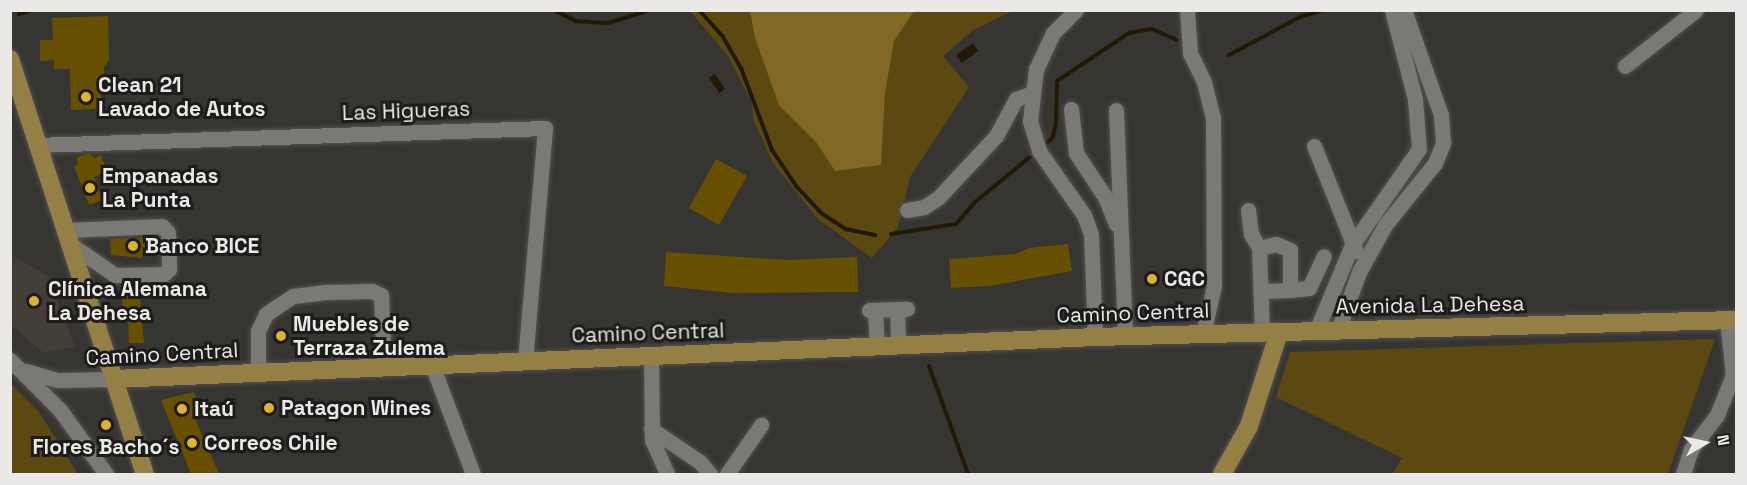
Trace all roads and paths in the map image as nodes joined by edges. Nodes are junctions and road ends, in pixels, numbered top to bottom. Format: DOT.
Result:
graph roads {
  1 [pos="1076,10"];
  2 [pos="1187,10"];
  3 [pos="1392,10"];
  4 [pos="1404,10"];
  5 [pos="1696,10"];
  6 [pos="1625,66"];
  7 [pos="12,69"];
  8 [pos="1030,94"];
  9 [pos="1071,109"];
  10 [pos="1116,110"];
  11 [pos="36,145"];
  12 [pos="1314,146"];
  13 [pos="907,210"];
  14 [pos="1248,210"];
  15 [pos="1120,235"];
  16 [pos="67,237"];
  17 [pos="1352,245"];
  18 [pos="1259,248"];
  19 [pos="1324,256"];
  20 [pos="1364,263"];
  21 [pos="1290,290"];
  22 [pos="1263,291"];
  23 [pos="1732,320"];
  24 [pos="1338,330"];
  25 [pos="1316,331"];
  26 [pos="1270,332"];
  27 [pos="1203,334"];
  28 [pos="1125,336"];
  29 [pos="1095,337"];
  30 [pos="877,345"];
  31 [pos="898,345"];
  32 [pos="651,356"];
  33 [pos="525,360"];
  34 [pos="16,364"];
  35 [pos="432,365"];
  36 [pos="384,367"];
  37 [pos="258,372"];
  38 [pos="114,379"];
  39 [pos="69,380"];
  40 [pos="60,410"];
  41 [pos="761,425"];
  42 [pos="651,429"];
  43 [pos="106,474"];
  44 [pos="145,474"];
  45 [pos="473,474"];
  46 [pos="667,474"];
  47 [pos="710,474"];
  48 [pos="727,474"];
  49 [pos="1222,474"];
  50 [pos="1683,474"];
  1 -- 8 [label="street"];
  2 -- 27 [label="street"];
  3 -- 17 [label="street"];
  4 -- 20 [label="street"];
  5 -- 6 [label="street"];
  7 -- 11 [label="main road"];
  8 -- 13 [label="street"];
  8 -- 29 [label="street"];
  9 -- 15 [label="street"];
  10 -- 15 [label="street"];
  11 -- 16 [label="main road"];
  11 -- 33 [label="street, Las Higueras"];
  12 -- 17 [label="street"];
  14 -- 18 [label="street"];
  15 -- 28 [label="street"];
  16 -- 16 [label="street"];
  16 -- 38 [label="main road"];
  17 -- 20 [label="street"];
  17 -- 25 [label="street"];
  18 -- 21 [label="street"];
  18 -- 22 [label="street"];
  19 -- 21 [label="street"];
  20 -- 24 [label="street"];
  21 -- 22 [label="street"];
  22 -- 26 [label="street"];
  23 -- 24 [label="main road, Avenida La Dehesa"];
  23 -- 50 [label="street"];
  24 -- 25 [label="main road, Avenida La Dehesa"];
  25 -- 26 [label="main road, Avenida La Dehesa"];
  26 -- 27 [label="main road, Camino Central"];
  26 -- 49 [label="main road"];
  27 -- 28 [label="main road, Camino Central"];
  28 -- 29 [label="main road, Camino Central"];
  29 -- 31 [label="main road, Camino Central"];
  30 -- 31 [label="main road, Camino Central"];
  30 -- 31 [label="street"];
  30 -- 32 [label="main road, Camino Central"];
  32 -- 33 [label="main road, Camino Central"];
  32 -- 42 [label="street"];
  33 -- 35 [label="main road, Camino Central"];
  34 -- 39 [label="street, Camino Central"];
  34 -- 40 [label="street"];
  35 -- 36 [label="main road, Camino Central"];
  35 -- 45 [label="street"];
  36 -- 37 [label="main road, Camino Central"];
  36 -- 37 [label="street"];
  37 -- 38 [label="main road, Camino Central"];
  38 -- 39 [label="street, Camino Central"];
  38 -- 44 [label="main road"];
  39 -- 40 [label="street"];
  40 -- 43 [label="street"];
  41 -- 48 [label="street"];
  42 -- 46 [label="street"];
  42 -- 47 [label="street"];
}
